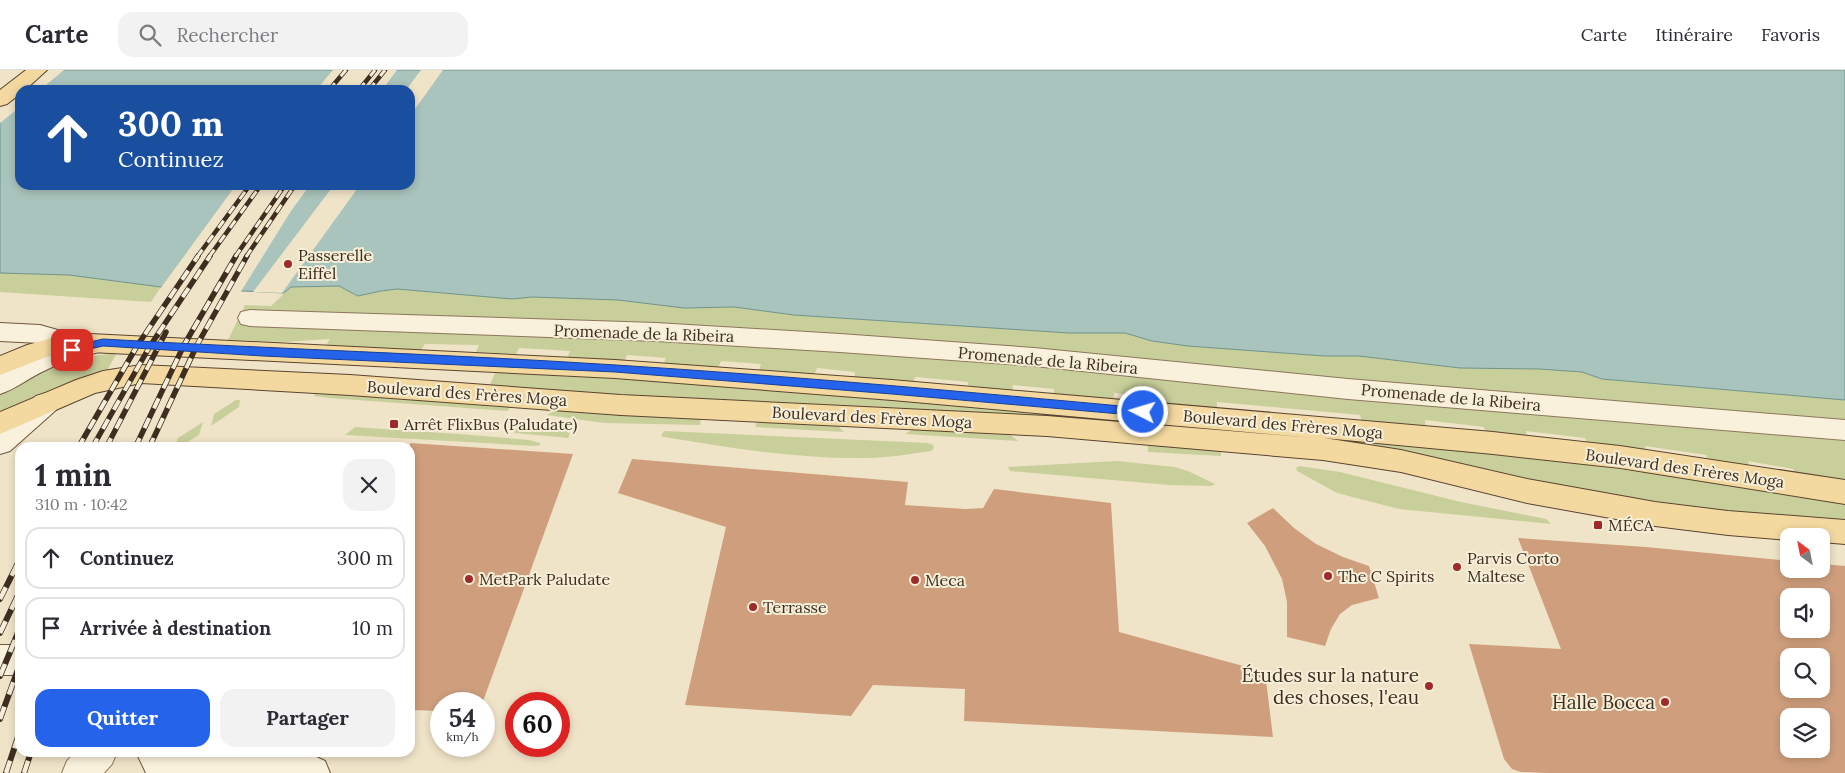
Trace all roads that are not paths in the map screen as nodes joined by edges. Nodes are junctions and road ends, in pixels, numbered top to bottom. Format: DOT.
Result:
graph roads {
  1 [pos="38,70"];
  2 [pos="54,70"];
  3 [pos="19,85"];
  4 [pos="35,85"];
  5 [pos="15,88"];
  6 [pos="0,100"];
  7 [pos="15,102"];
  8 [pos="0,114"];
  9 [pos="250,318"];
  10 [pos="0,332"];
  11 [pos="70,342"];
  12 [pos="103,342"];
  13 [pos="0,366"];
  14 [pos="0,384"];
  15 [pos="46,403"];
  16 [pos="0,424"];
  17 [pos="1845,430"];
  18 [pos="0,443"];
  19 [pos="1845,492"];
  20 [pos="1845,532"];
  21 [pos="0,660"];
  22 [pos="15,660"];
  23 [pos="94,757"];
  24 [pos="157,757"];
  25 [pos="232,759"];
  26 [pos="80,773"];
  27 [pos="193,773"];
  28 [pos="202,773"];
  29 [pos="312,773"];
  1 -- 3 [label="main road"];
  2 -- 4 [label="main road"];
  5 -- 6 [label="main road"];
  7 -- 8 [label="main road"];
  9 -- 17 [label="street, Promenade de la Ribeira"];
  10 -- 11 [label="street, Boulevard des Frères Moga"];
  11 -- 12 [label="main road, Boulevard des Frères Moga"];
  11 -- 13 [label="main road"];
  12 -- 14 [label="street"];
  12 -- 19 [label="main road, Boulevard des Frères Moga"];
  15 -- 16 [label="main road, Boulevard des Frères Moga"];
  15 -- 18 [label="street"];
  15 -- 20 [label="main road, Boulevard des Frères Moga"];
  21 -- 22 [label="street"];
  23 -- 26 [label="street"];
  24 -- 27 [label="street"];
  25 -- 28 [label="street"];
  25 -- 29 [label="street"];
}
